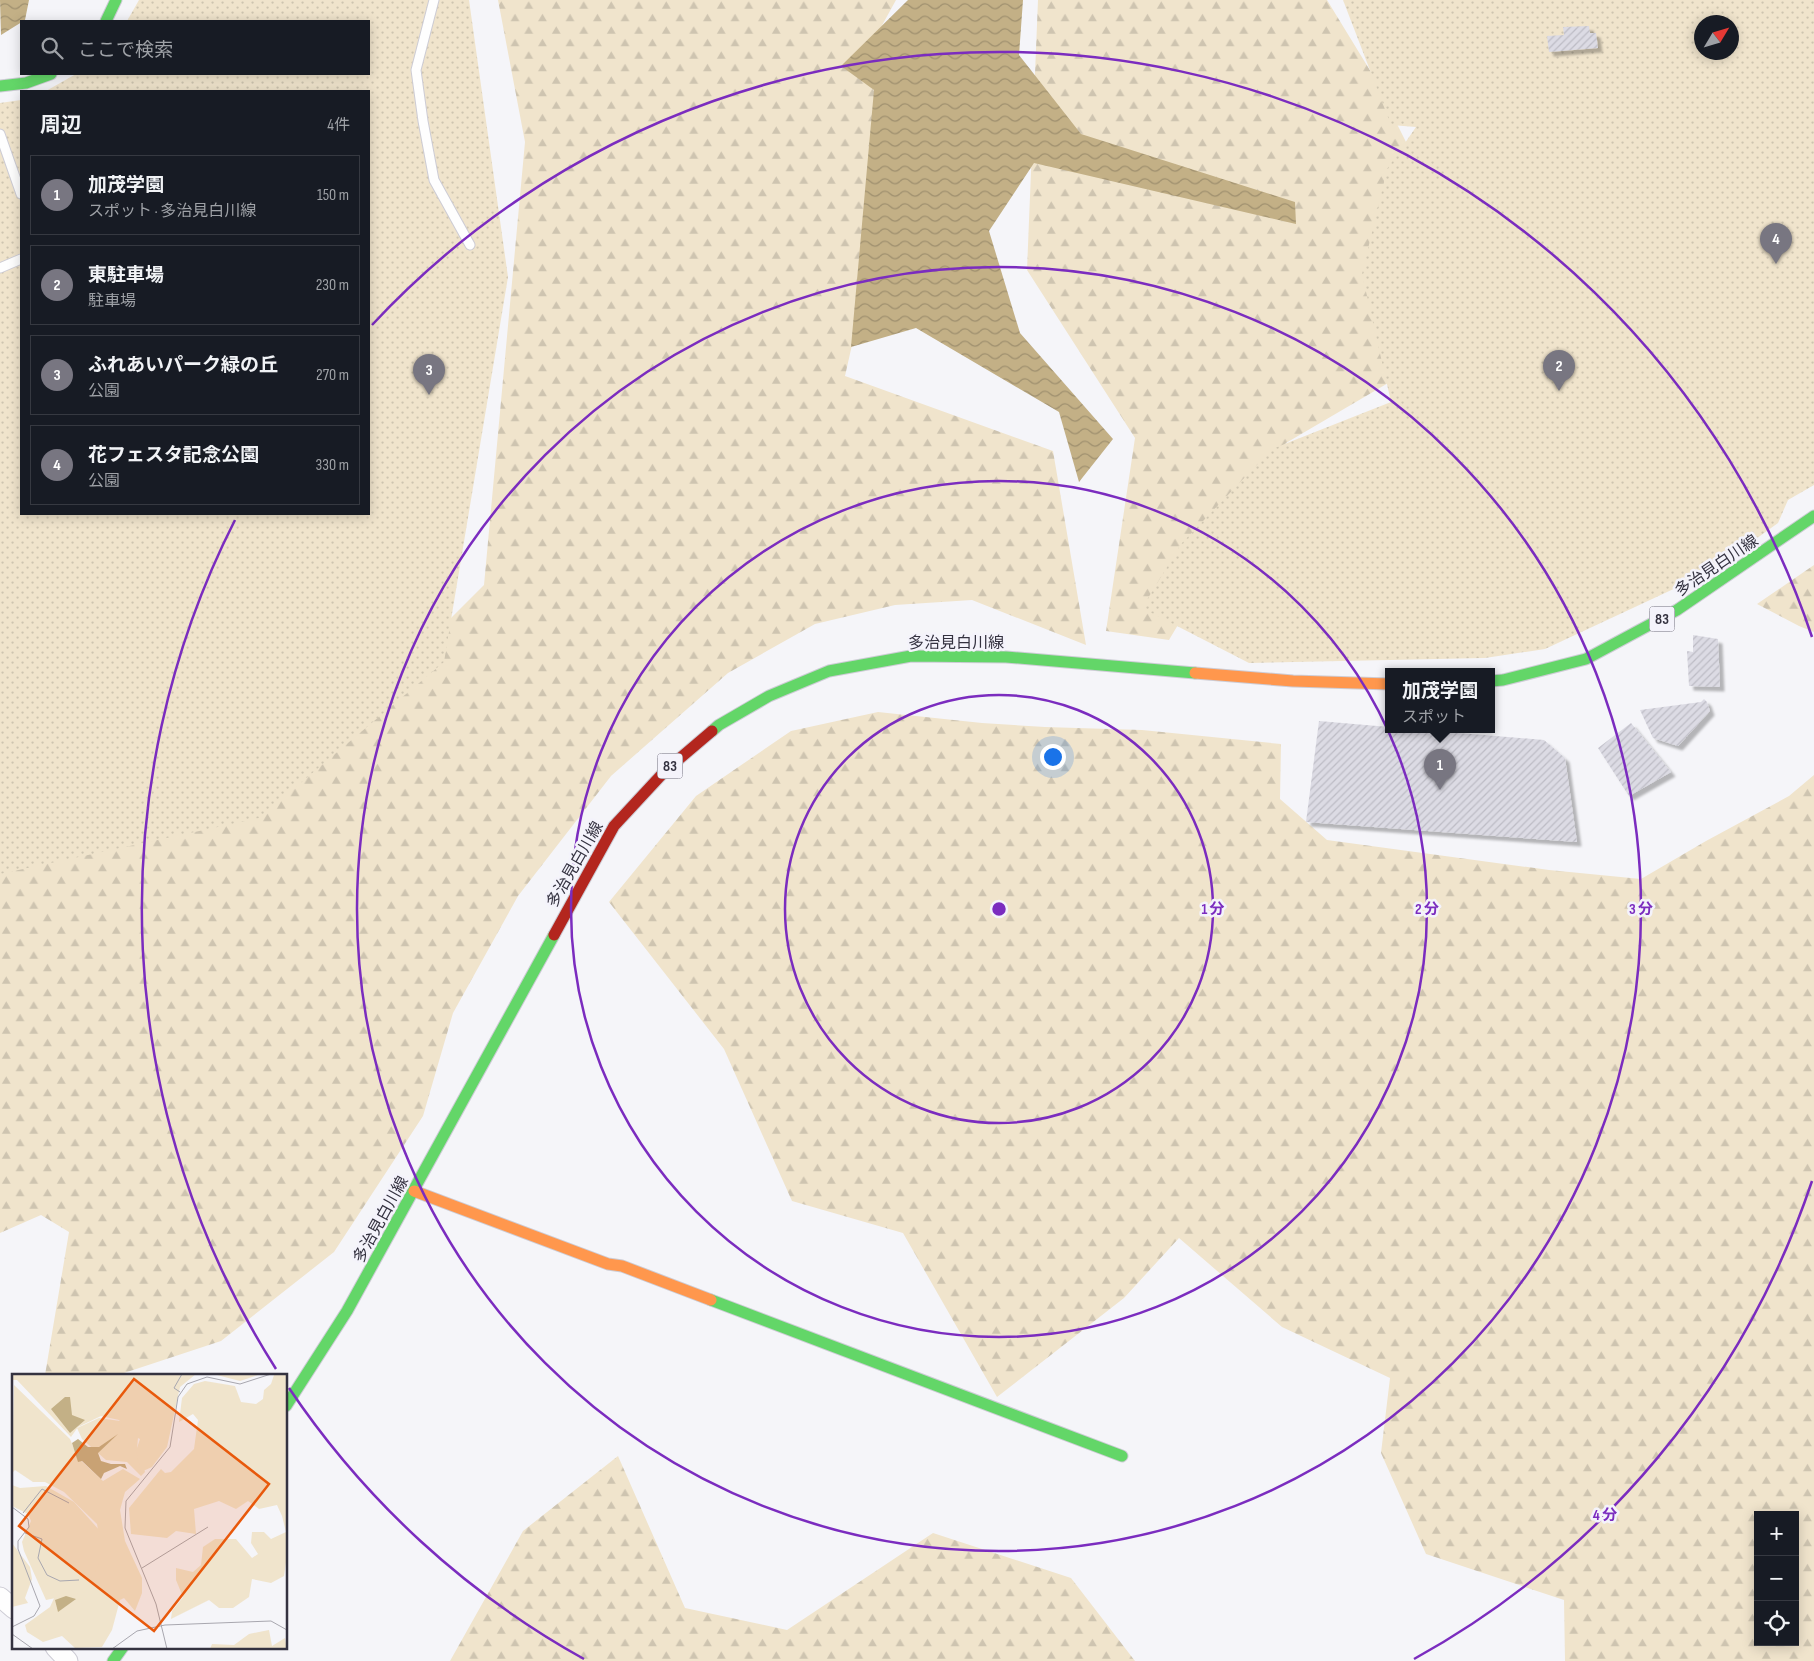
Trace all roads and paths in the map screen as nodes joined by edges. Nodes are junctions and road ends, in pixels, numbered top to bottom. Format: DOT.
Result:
graph roads {
  1 [pos="116,0"];
  2 [pos="434,0"];
  3 [pos="106,20"];
  4 [pos="49,75"];
  5 [pos="0,86"];
  6 [pos="0,134"];
  7 [pos="20,191"];
  8 [pos="470,245"];
  9 [pos="20,260"];
  10 [pos="0,268"];
  11 [pos="1814,516"];
  12 [pos="1495,681"];
  13 [pos="1385,684"];
  14 [pos="414,1191"];
  15 [pos="288,1403"];
  16 [pos="1122,1456"];
  17 [pos="0,1597"];
  18 [pos="12,1607"];
  19 [pos="56,1648"];
  20 [pos="122,1648"];
  21 [pos="68,1661"];
  22 [pos="113,1661"];
  1 -- 3 [label="main road"];
  2 -- 8 [label="lane"];
  4 -- 5 [label="main road"];
  6 -- 7 [label="lane"];
  9 -- 10 [label="lane"];
  11 -- 12 [label="main road, 多治見白川線 / 83"];
  13 -- 14 [label="main road, 多治見白川線 / 83"];
  14 -- 15 [label="main road, 多治見白川線 / 83"];
  14 -- 16 [label="main road"];
  17 -- 18 [label="street"];
  19 -- 21 [label="street"];
  20 -- 22 [label="main road"];
}
